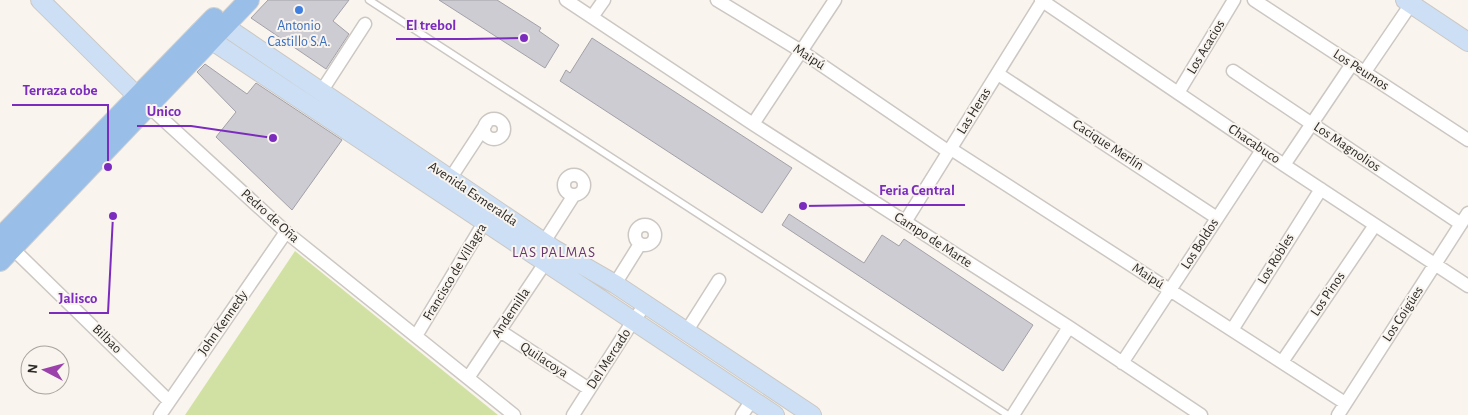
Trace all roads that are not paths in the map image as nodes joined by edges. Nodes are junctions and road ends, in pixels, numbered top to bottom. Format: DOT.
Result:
graph roads {
  1 [pos="40,0"];
  2 [pos="231,0"];
  3 [pos="250,0"];
  4 [pos="369,0"];
  5 [pos="566,0"];
  6 [pos="604,0"];
  7 [pos="717,0"];
  8 [pos="834,0"];
  9 [pos="1042,0"];
  10 [pos="1254,0"];
  11 [pos="1230,1"];
  12 [pos="1408,2"];
  13 [pos="592,17"];
  14 [pos="365,24"];
  15 [pos="212,30"];
  16 [pos="1468,42"];
  17 [pos="801,52"];
  18 [pos="1352,64"];
  19 [pos="1233,71"];
  20 [pos="1364,73"];
  21 [pos="998,74"];
  22 [pos="321,92"];
  23 [pos="1178,94"];
  24 [pos="143,101"];
  25 [pos="486,124"];
  26 [pos="753,124"];
  27 [pos="1312,124"];
  28 [pos="1468,140"];
  29 [pos="950,150"];
  30 [pos="1262,150"];
  31 [pos="1284,164"];
  32 [pos="450,178"];
  33 [pos="1321,189"];
  34 [pos="574,195"];
  35 [pos="489,215"];
  36 [pos="1217,218"];
  37 [pos="1464,218"];
  38 [pos="905,222"];
  39 [pos="1375,225"];
  40 [pos="286,232"];
  41 [pos="3,244"];
  42 [pos="640,244"];
  43 [pos="548,251"];
  44 [pos="1435,264"];
  45 [pos="719,280"];
  46 [pos="615,284"];
  47 [pos="1468,286"];
  48 [pos="1170,290"];
  49 [pos="646,304"];
  50 [pos="633,321"];
  51 [pos="1069,327"];
  52 [pos="1232,330"];
  53 [pos="500,331"];
  54 [pos="686,332"];
  55 [pos="416,336"];
  56 [pos="1282,362"];
  57 [pos="1122,363"];
  58 [pos="750,374"];
  59 [pos="468,378"];
  60 [pos="589,389"];
  61 [pos="774,390"];
  62 [pos="169,401"];
  63 [pos="757,403"];
  64 [pos="1345,403"];
  65 [pos="160,415"];
  66 [pos="514,415"];
  67 [pos="573,415"];
  68 [pos="742,415"];
  69 [pos="812,415"];
  70 [pos="1008,415"];
  71 [pos="1013,415"];
  72 [pos="1201,415"];
  73 [pos="1338,415"];
  1 -- 24 [label="street, Pedro de Oña"];
  2 -- 15 [label="main road"];
  3 -- 15 [label="main road"];
  4 -- 70 [label="lane"];
  5 -- 13 [label="street, Campo de Marte"];
  6 -- 13 [label="street"];
  7 -- 17 [label="street, Maipú"];
  8 -- 17 [label="street"];
  9 -- 21 [label="street, Las Heras"];
  9 -- 23 [label="street, Chacabuco"];
  10 -- 18 [label="street, Los Peumos"];
  11 -- 23 [label="street, Los Acacios"];
  12 -- 16 [label="street"];
  12 -- 20 [label="street"];
  13 -- 26 [label="street, Campo de Marte"];
  14 -- 22 [label="street"];
  15 -- 22 [label="street, Avenida Esmeralda"];
  15 -- 24 [label="main road"];
  15 -- 35 [label="street, Avenida Esmeralda"];
  17 -- 26 [label="street"];
  17 -- 29 [label="street, Maipú"];
  18 -- 20 [label="street, Los Peumos"];
  18 -- 27 [label="street"];
  19 -- 27 [label="street, Los Magnolios"];
  20 -- 28 [label="street, Los Peumos"];
  21 -- 29 [label="street, Las Heras"];
  21 -- 36 [label="street, Cacique Merlín"];
  22 -- 32 [label="street, Avenida Esmeralda"];
  23 -- 30 [label="street, Chacabuco"];
  24 -- 40 [label="street, Pedro de Oña"];
  24 -- 41 [label="main road"];
  25 -- 32 [label="street"];
  26 -- 38 [label="street, Campo de Marte"];
  27 -- 31 [label="street"];
  27 -- 37 [label="street, Los Magnolios"];
  29 -- 38 [label="street, Las Heras"];
  29 -- 48 [label="street, Maipú"];
  30 -- 31 [label="street, Chacabuco"];
  30 -- 36 [label="street, Los Boldos"];
  31 -- 33 [label="street, Chacabuco"];
  32 -- 35 [label="street, Avenida Esmeralda"];
  33 -- 39 [label="street, Chacabuco"];
  33 -- 52 [label="street, Los Robles"];
  34 -- 43 [label="street, Andemilla"];
  35 -- 43 [label="street, Avenida Esmeralda"];
  35 -- 55 [label="street, Francisco de Villagra"];
  36 -- 48 [label="street, Los Boldos"];
  37 -- 44 [label="street, Los Coigües"];
  38 -- 51 [label="street, Campo de Marte"];
  39 -- 44 [label="street, Chacabuco"];
  39 -- 56 [label="street, Los Pinos"];
  40 -- 55 [label="street, Pedro de Oña"];
  40 -- 62 [label="street, John Kennedy"];
  41 -- 62 [label="street, Bilbao"];
  42 -- 46 [label="street"];
  43 -- 46 [label="street, Avenida Esmeralda"];
  43 -- 50 [label="street, Avenida Esmeralda"];
  43 -- 53 [label="street, Andemilla"];
  44 -- 47 [label="street, Chacabuco"];
  44 -- 64 [label="street, Los Coigües"];
  45 -- 54 [label="street"];
  46 -- 49 [label="street, Avenida Esmeralda"];
  48 -- 52 [label="street, Maipú"];
  48 -- 57 [label="street, Los Boldos"];
  49 -- 50 [label="street, Del Mercado"];
  49 -- 54 [label="street, Avenida Esmeralda"];
  50 -- 60 [label="street, Del Mercado"];
  50 -- 63 [label="street, Avenida Esmeralda"];
  51 -- 57 [label="street, Campo de Marte"];
  51 -- 71 [label="street"];
  52 -- 56 [label="street, Maipú"];
  53 -- 59 [label="street, Andemilla"];
  53 -- 60 [label="street, Quilacoya"];
  54 -- 58 [label="street, Avenida Esmeralda"];
  55 -- 59 [label="street, Pedro de Oña"];
  56 -- 64 [label="street, Maipú"];
  57 -- 72 [label="street, Campo de Marte"];
  58 -- 61 [label="street, Avenida Esmeralda"];
  58 -- 63 [label="street"];
  59 -- 66 [label="street, Pedro de Oña"];
  60 -- 67 [label="street, Del Mercado"];
  61 -- 63 [label="street"];
  61 -- 69 [label="street, Avenida Esmeralda"];
  62 -- 65 [label="street, John Kennedy"];
  63 -- 68 [label="street"];
  64 -- 73 [label="street, Los Coigües"];
}
